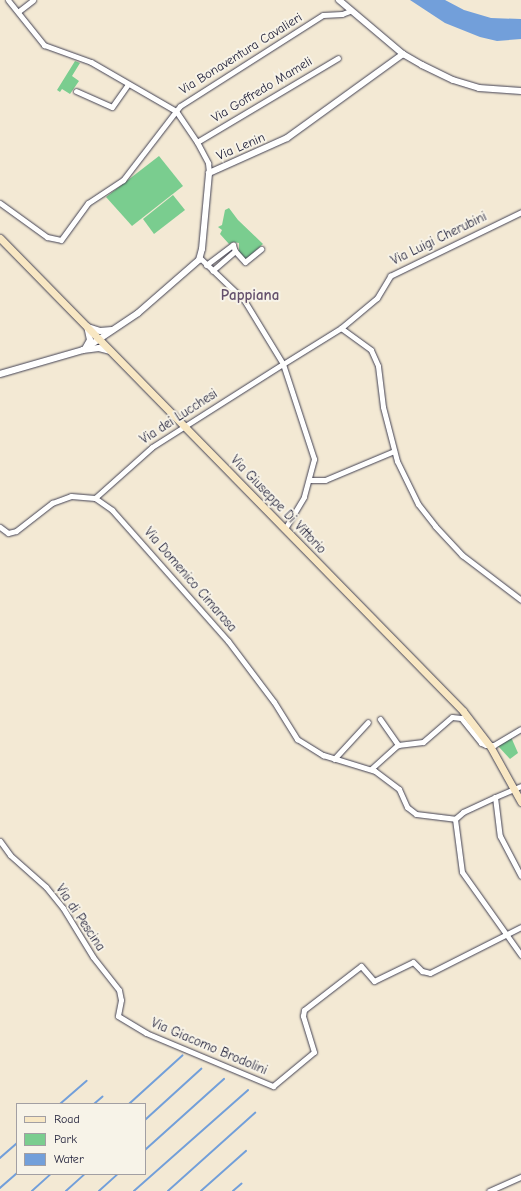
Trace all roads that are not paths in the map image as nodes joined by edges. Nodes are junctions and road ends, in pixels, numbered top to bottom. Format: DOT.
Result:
graph roads {
  1 [pos="8,0"];
  2 [pos="33,0"];
  3 [pos="339,0"];
  4 [pos="19,11"];
  5 [pos="350,11"];
  6 [pos="403,54"];
  7 [pos="338,58"];
  8 [pos="128,84"];
  9 [pos="76,91"];
  10 [pos="521,91"];
  11 [pos="176,111"];
  12 [pos="197,142"];
  13 [pos="209,173"];
  14 [pos="0,203"];
  15 [pos="521,212"];
  16 [pos="0,238"];
  17 [pos="261,249"];
  18 [pos="236,251"];
  19 [pos="200,258"];
  20 [pos="206,265"];
  21 [pos="212,271"];
  22 [pos="87,326"];
  23 [pos="341,328"];
  24 [pos="114,330"];
  25 [pos="100,340"];
  26 [pos="83,350"];
  27 [pos="110,351"];
  28 [pos="283,364"];
  29 [pos="0,374"];
  30 [pos="184,426"];
  31 [pos="394,451"];
  32 [pos="310,480"];
  33 [pos="95,498"];
  34 [pos="0,527"];
  35 [pos="285,529"];
  36 [pos="521,600"];
  37 [pos="380,719"];
  38 [pos="368,722"];
  39 [pos="521,729"];
  40 [pos="398,745"];
  41 [pos="490,746"];
  42 [pos="334,759"];
  43 [pos="372,769"];
  44 [pos="518,787"];
  45 [pos="495,797"];
  46 [pos="521,802"];
  47 [pos="455,819"];
  48 [pos="0,842"];
  49 [pos="521,876"];
  50 [pos="521,927"];
  51 [pos="509,935"];
  52 [pos="521,955"];
  53 [pos="118,1016"];
  54 [pos="521,1177"];
  55 [pos="489,1191"];
  1 -- 4 [label="street"];
  2 -- 4 [label="street"];
  3 -- 5 [label="street"];
  4 -- 8 [label="street"];
  5 -- 6 [label="street"];
  5 -- 11 [label="street, Via Bonaventura Cavalieri"];
  6 -- 10 [label="street"];
  6 -- 13 [label="street, Via Lenin"];
  7 -- 12 [label="street, Via Goffredo Mameli"];
  8 -- 9 [label="street"];
  8 -- 11 [label="street"];
  11 -- 12 [label="street"];
  11 -- 14 [label="street, Via Bonaventura Cavalieri"];
  12 -- 13 [label="street"];
  13 -- 19 [label="street, Via Lenin"];
  15 -- 23 [label="street, Via Luigi Cherubini"];
  16 -- 22 [label="main road, Via Giuseppe Di Vittorio"];
  17 -- 18 [label="street"];
  18 -- 20 [label="street"];
  18 -- 21 [label="street"];
  19 -- 20 [label="street"];
  19 -- 24 [label="street"];
  20 -- 21 [label="street"];
  21 -- 28 [label="street"];
  22 -- 24 [label="street"];
  22 -- 25 [label="main road, Via Giuseppe Di Vittorio"];
  22 -- 26 [label="street"];
  23 -- 28 [label="street"];
  23 -- 31 [label="street"];
  24 -- 25 [label="street"];
  24 -- 27 [label="street"];
  25 -- 26 [label="street"];
  25 -- 27 [label="main road, Via Giuseppe Di Vittorio"];
  26 -- 27 [label="street"];
  26 -- 29 [label="street"];
  27 -- 30 [label="main road, Via Giuseppe Di Vittorio"];
  28 -- 30 [label="street, Via dei Lucchesi"];
  28 -- 32 [label="street"];
  30 -- 33 [label="street, Via dei Lucchesi"];
  30 -- 35 [label="main road, Via Giuseppe Di Vittorio"];
  31 -- 32 [label="street"];
  31 -- 36 [label="street"];
  32 -- 35 [label="street"];
  33 -- 34 [label="street"];
  33 -- 42 [label="street, Via Domenico Cimarosa"];
  35 -- 41 [label="main road, Via Giuseppe Di Vittorio"];
  37 -- 40 [label="street"];
  38 -- 42 [label="street"];
  39 -- 41 [label="street"];
  40 -- 41 [label="street"];
  40 -- 43 [label="street"];
  41 -- 44 [label="main road, Via Giuseppe Di Vittorio"];
  42 -- 43 [label="street, Via Domenico Cimarosa"];
  43 -- 47 [label="street, Via Domenico Cimarosa"];
  44 -- 45 [label="street"];
  44 -- 46 [label="main road, Via Giuseppe Di Vittorio"];
  45 -- 47 [label="street"];
  45 -- 49 [label="street"];
  47 -- 51 [label="street"];
  48 -- 53 [label="street, Via di Pescina"];
  50 -- 51 [label="street, Via Giacomo Brodolini"];
  51 -- 52 [label="street"];
  51 -- 53 [label="street, Via Giacomo Brodolini"];
  54 -- 55 [label="street"];
}
